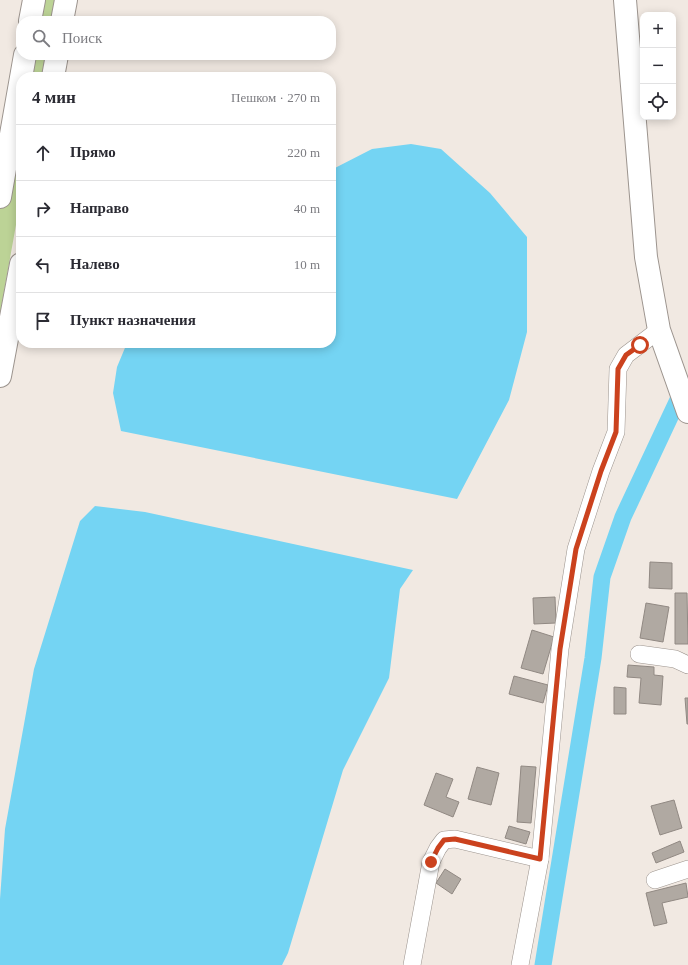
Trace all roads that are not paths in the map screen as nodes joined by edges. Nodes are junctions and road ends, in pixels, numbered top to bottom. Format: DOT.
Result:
graph roads {
  1 [pos="34,0"];
  2 [pos="66,0"];
  3 [pos="625,0"];
  4 [pos="31,16"];
  5 [pos="63,16"];
  6 [pos="24,60"];
  7 [pos="56,60"];
  8 [pos="22,72"];
  9 [pos="54,72"];
  10 [pos="16,106"];
  11 [pos="0,197"];
  12 [pos="16,291"];
  13 [pos="659,330"];
  14 [pos="0,376"];
  15 [pos="688,412"];
  16 [pos="640,654"];
  17 [pos="688,665"];
  18 [pos="540,859"];
  19 [pos="688,869"];
  20 [pos="655,880"];
  21 [pos="412,965"];
  22 [pos="520,965"];
  1 -- 4 [label="main road"];
  2 -- 5 [label="main road"];
  3 -- 13 [label="main road"];
  6 -- 8 [label="main road"];
  7 -- 9 [label="main road"];
  10 -- 11 [label="main road"];
  12 -- 14 [label="main road"];
  13 -- 15 [label="main road"];
  13 -- 18 [label="street"];
  16 -- 17 [label="street"];
  18 -- 21 [label="street"];
  18 -- 22 [label="street"];
  19 -- 20 [label="street"];
}
